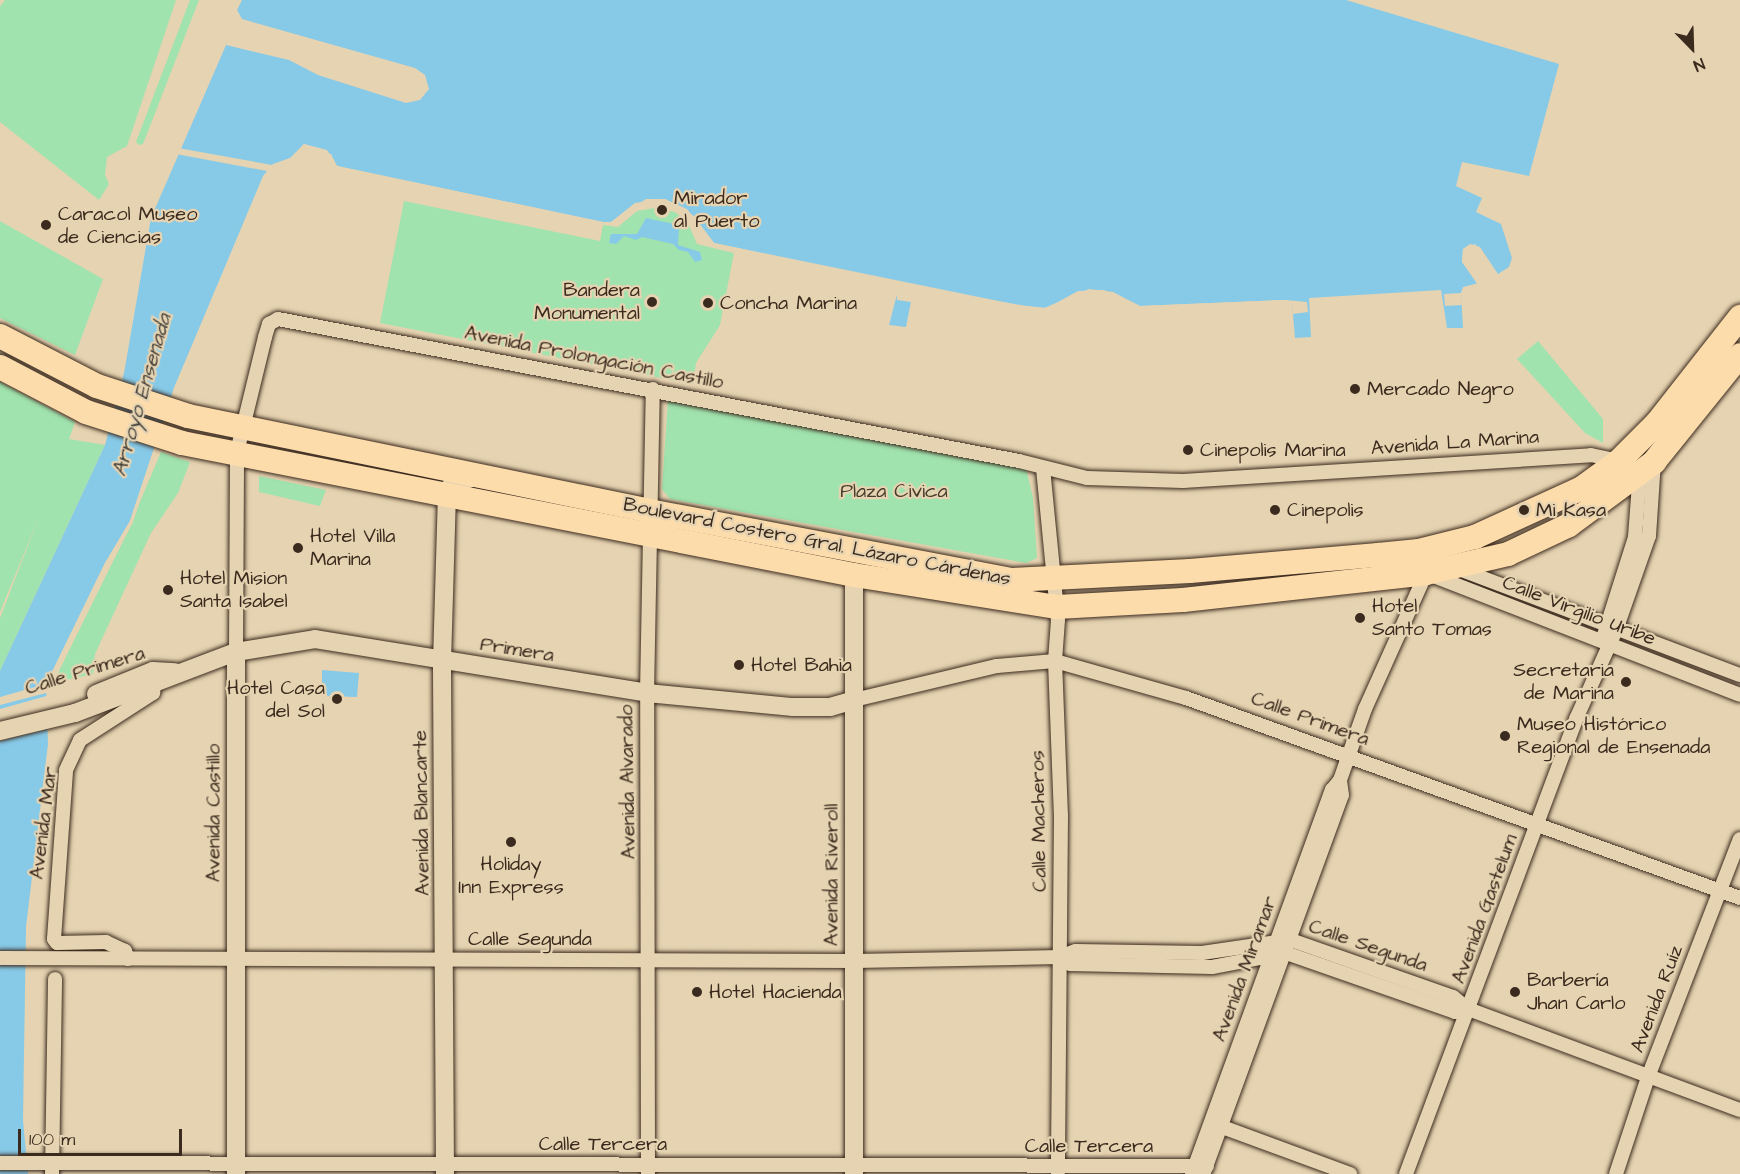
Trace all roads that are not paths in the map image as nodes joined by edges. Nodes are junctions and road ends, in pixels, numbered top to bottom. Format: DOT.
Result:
graph roads {
  1 [pos="1740,317"];
  2 [pos="0,336"];
  3 [pos="1740,355"];
  4 [pos="0,367"];
  5 [pos="653,389"];
  6 [pos="241,427"];
  7 [pos="1649,431"];
  8 [pos="237,452"];
  9 [pos="1619,461"];
  10 [pos="1042,468"];
  11 [pos="1647,468"];
  12 [pos="481,476"];
  13 [pos="447,496"];
  14 [pos="649,523"];
  15 [pos="1445,544"];
  16 [pos="1422,562"];
  17 [pos="1458,568"];
  18 [pos="854,575"];
  19 [pos="1055,579"];
  20 [pos="1057,607"];
  21 [pos="1611,628"];
  22 [pos="1606,643"];
  23 [pos="236,652"];
  24 [pos="1054,661"];
  25 [pos="442,662"];
  26 [pos="177,672"];
  27 [pos="1740,675"];
  28 [pos="154,677"];
  29 [pos="647,693"];
  30 [pos="1740,695"];
  31 [pos="854,700"];
  32 [pos="73,707"];
  33 [pos="0,720"];
  34 [pos="0,731"];
  35 [pos="1348,756"];
  36 [pos="1340,780"];
  37 [pos="1537,824"];
  38 [pos="1740,839"];
  39 [pos="1719,891"];
  40 [pos="1740,898"];
  41 [pos="1276,940"];
  42 [pos="1288,947"];
  43 [pos="1269,955"];
  44 [pos="0,958"];
  45 [pos="446,958"];
  46 [pos="648,958"];
  47 [pos="1067,958"];
  48 [pos="122,959"];
  49 [pos="236,959"];
  50 [pos="855,961"];
  51 [pos="55,979"];
  52 [pos="1468,1010"];
  53 [pos="1648,1077"];
  54 [pos="1740,1110"];
  55 [pos="1217,1125"];
  56 [pos="0,1163"];
  57 [pos="48,1167"];
  58 [pos="236,1169"];
  59 [pos="445,1169"];
  60 [pos="648,1169"];
  61 [pos="854,1169"];
  62 [pos="1058,1169"];
  63 [pos="1199,1170"];
  64 [pos="1350,1174"];
  65 [pos="1406,1174"];
  66 [pos="1616,1174"];
  1 -- 7 [label="highway, Boulevard Costero Gral. Lázaro Cárdenas"];
  2 -- 6 [label="highway, Boulevard Costero Gral. Lázaro Cárdenas"];
  3 -- 11 [label="highway, Boulevard Costero Gral. Lázaro Cárdenas"];
  4 -- 8 [label="highway, Boulevard Costero Gral. Lázaro Cárdenas"];
  5 -- 6 [label="street, Avenida Prolongación Castillo"];
  5 -- 10 [label="street, Avenida Prolongación Castillo"];
  5 -- 14 [label="street, Avenida Alvarado"];
  6 -- 8 [label="street, Avenida Prolongación Castillo"];
  6 -- 12 [label="highway, Boulevard Costero Gral. Lázaro Cárdenas"];
  7 -- 9 [label="highway, Boulevard Costero Gral. Lázaro Cárdenas"];
  7 -- 11 [label="street"];
  7 -- 11 [label="street"];
  8 -- 13 [label="highway, Boulevard Costero Gral. Lázaro Cárdenas"];
  8 -- 23 [label="street, Avenida Castillo"];
  9 -- 10 [label="street, Avenida La Marina"];
  9 -- 15 [label="highway, Boulevard Costero Gral. Lázaro Cárdenas"];
  10 -- 19 [label="street, Calle Macheros"];
  11 -- 17 [label="highway, Boulevard Costero Gral. Lázaro Cárdenas"];
  11 -- 21 [label="street, Avenida Gastelum"];
  12 -- 13 [label="main road"];
  12 -- 14 [label="highway, Boulevard Costero Gral. Lázaro Cárdenas"];
  13 -- 14 [label="highway, Boulevard Costero Gral. Lázaro Cárdenas"];
  13 -- 25 [label="main road, Avenida Blancarte"];
  14 -- 18 [label="highway, Boulevard Costero Gral. Lázaro Cárdenas"];
  14 -- 19 [label="highway, Boulevard Costero Gral. Lázaro Cárdenas"];
  14 -- 29 [label="street, Avenida Alvarado"];
  15 -- 16 [label="highway, Boulevard Costero Gral. Lázaro Cárdenas"];
  15 -- 17 [label="street"];
  16 -- 17 [label="highway, Boulevard Costero Gral. Lázaro Cárdenas"];
  16 -- 19 [label="highway, Boulevard Costero Gral. Lázaro Cárdenas"];
  16 -- 20 [label="highway, Boulevard Costero Gral. Lázaro Cárdenas"];
  16 -- 22 [label="street, Calle Virgilio Uribe"];
  16 -- 35 [label="street, Avenida Miramar"];
  17 -- 21 [label="street, Calle Virgilio Uribe"];
  18 -- 20 [label="highway, Boulevard Costero Gral. Lázaro Cárdenas"];
  18 -- 31 [label="main road, Avenida Riveroll"];
  19 -- 20 [label="street, Calle Macheros"];
  20 -- 24 [label="street, Calle Macheros"];
  21 -- 22 [label="street, Avenida Gastelum"];
  21 -- 27 [label="street, Calle Virgilio Uribe"];
  22 -- 30 [label="street, Calle Virgilio Uribe"];
  22 -- 37 [label="street, Avenida Gastelum"];
  23 -- 25 [label="main road, Primera"];
  23 -- 26 [label="main road, Primera"];
  23 -- 49 [label="main road, Avenida Castillo"];
  24 -- 31 [label="street, Calle Primera"];
  24 -- 35 [label="street, Calle Primera"];
  24 -- 47 [label="street, Calle Macheros"];
  25 -- 29 [label="main road, Primera"];
  25 -- 45 [label="main road, Avenida Blancarte"];
  26 -- 28 [label="main road, Calle Primera"];
  28 -- 32 [label="main road, Calle Primera"];
  28 -- 48 [label="street, Avenida Mar"];
  29 -- 31 [label="main road, Primera"];
  29 -- 46 [label="street, Avenida Alvarado"];
  31 -- 50 [label="main road, Avenida Riveroll"];
  32 -- 33 [label="main road, Calle Primera"];
  32 -- 34 [label="main road, Calle Primera"];
  35 -- 36 [label="street, Avenida Miramar"];
  35 -- 37 [label="street, Calle Primera"];
  36 -- 41 [label="street, Avenida Miramar"];
  36 -- 42 [label="street, Avenida Miramar"];
  37 -- 39 [label="street, Calle Primera"];
  37 -- 52 [label="street, Avenida Gastelum"];
  38 -- 39 [label="street, Avenida Ruíz"];
  39 -- 40 [label="street, Calle Primera"];
  39 -- 53 [label="street, Avenida Ruíz"];
  41 -- 42 [label="street, Calle Segunda"];
  41 -- 43 [label="street, Avenida Miramar"];
  41 -- 47 [label="street, Calle Segunda"];
  42 -- 43 [label="street, Calle Segunda"];
  42 -- 52 [label="street, Calle Segunda"];
  42 -- 55 [label="street, Avenida Miramar"];
  43 -- 47 [label="street, Calle Segunda"];
  43 -- 55 [label="street, Avenida Miramar"];
  44 -- 48 [label="street, Calle Segunda"];
  45 -- 46 [label="street, Calle Segunda"];
  45 -- 49 [label="street, Calle Segunda"];
  45 -- 59 [label="main road, Avenida Blancarte"];
  46 -- 50 [label="street, Calle Segunda"];
  46 -- 60 [label="street, Avenida Alvarado"];
  47 -- 50 [label="street, Calle Segunda"];
  47 -- 62 [label="street, Calle Macheros"];
  48 -- 49 [label="street, Calle Segunda"];
  49 -- 58 [label="main road, Avenida Castillo"];
  50 -- 61 [label="main road, Avenida Riveroll"];
  51 -- 57 [label="street"];
  52 -- 53 [label="street, Calle Segunda"];
  52 -- 65 [label="street, Avenida Gastelum"];
  53 -- 54 [label="street, Calle Segunda"];
  53 -- 66 [label="street, Avenida Ruíz"];
  55 -- 63 [label="street, Avenida Miramar"];
  55 -- 64 [label="street"];
  56 -- 57 [label="street, Calle Tercera"];
  57 -- 58 [label="street, Calle Tercera"];
  58 -- 59 [label="street, Calle Tercera"];
  59 -- 60 [label="street, Calle Tercera"];
  60 -- 61 [label="street, Calle Tercera"];
  61 -- 62 [label="street, Calle Tercera"];
  62 -- 63 [label="street, Calle Tercera"];
}
